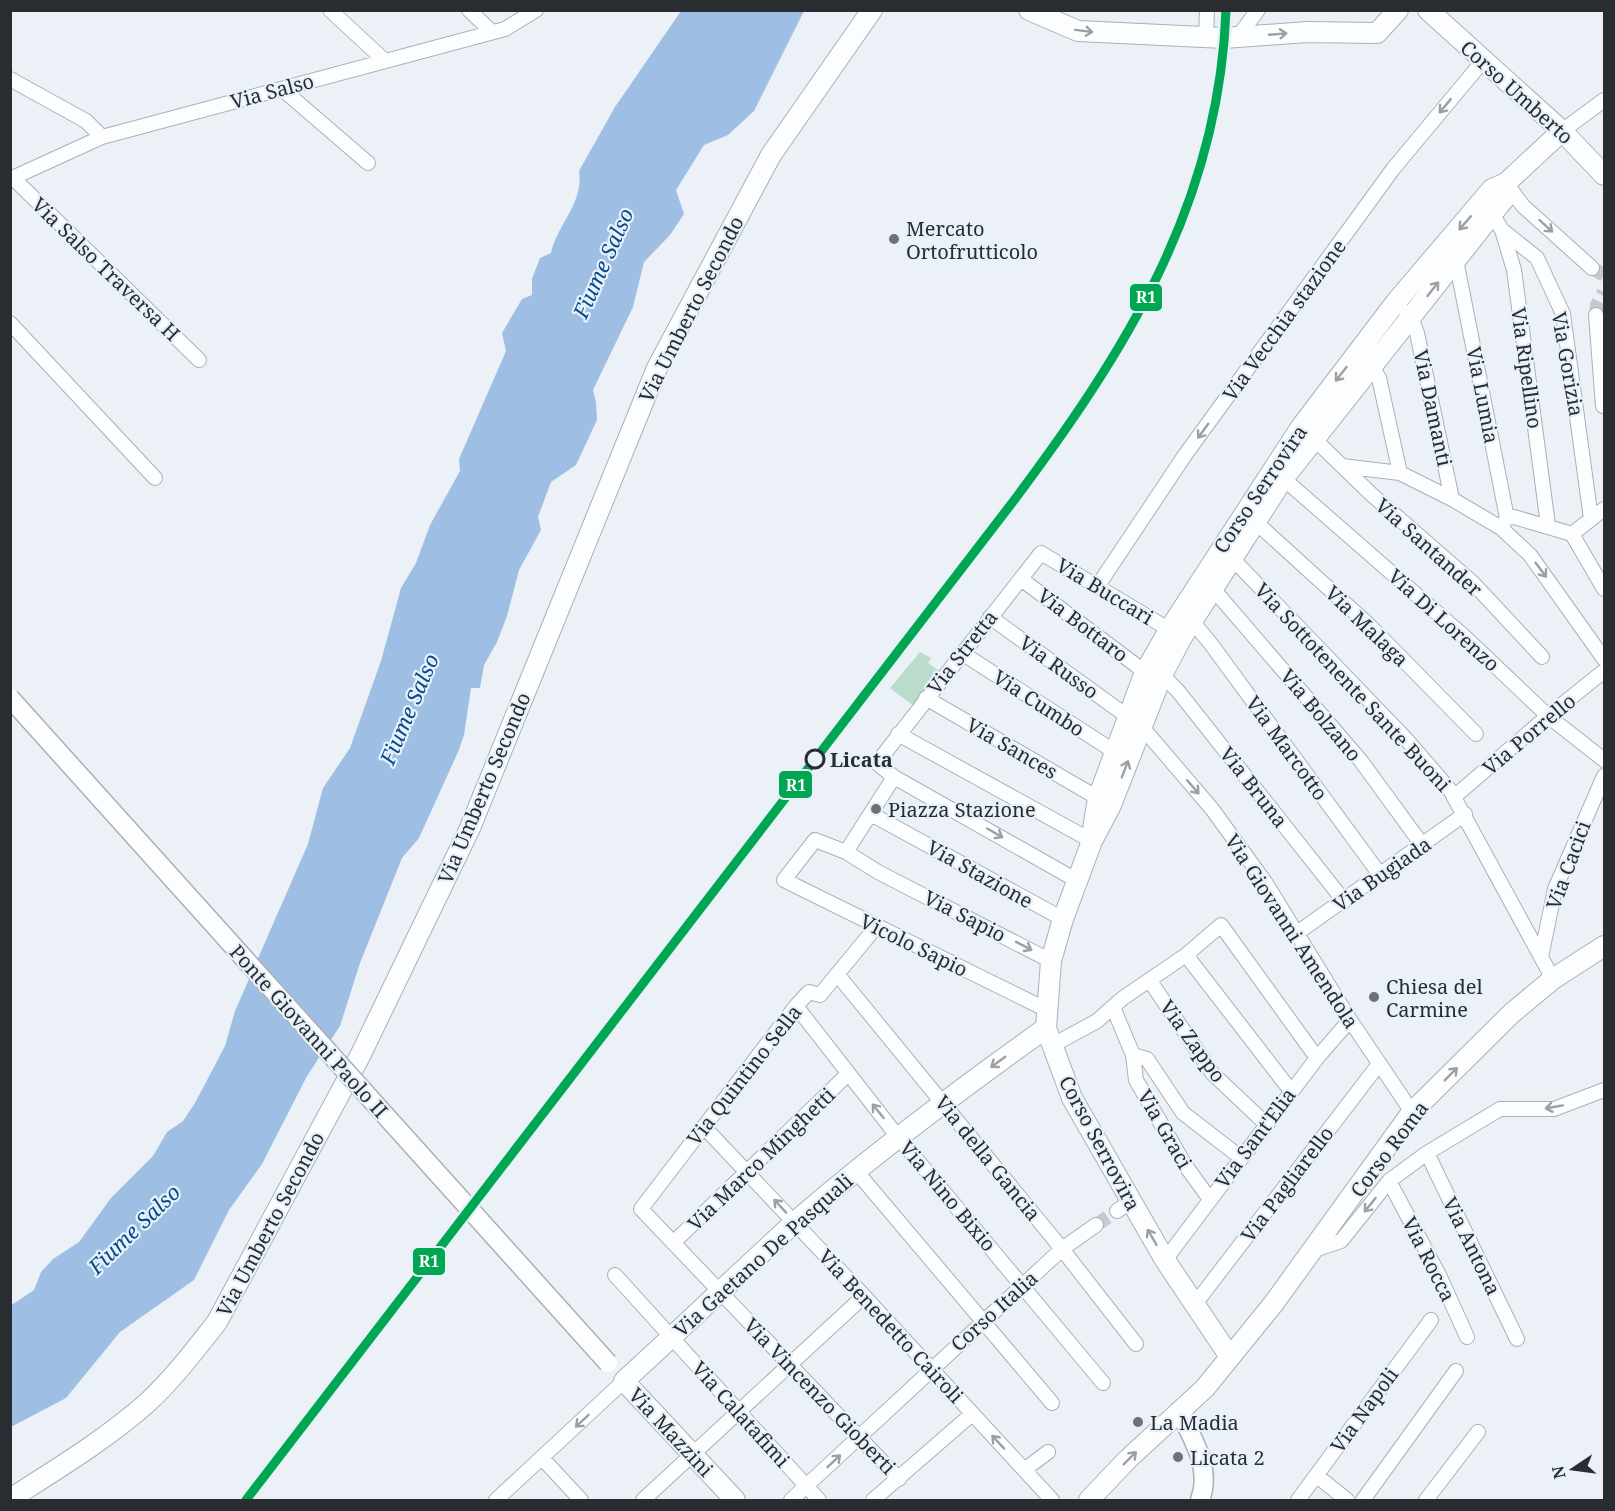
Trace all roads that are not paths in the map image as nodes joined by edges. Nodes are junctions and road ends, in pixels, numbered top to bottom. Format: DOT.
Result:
graph roads {
  1 [pos="330,10"];
  2 [pos="469,10"];
  3 [pos="536,10"];
  4 [pos="872,10"];
  5 [pos="1029,10"];
  6 [pos="1206,10"];
  7 [pos="1258,10"];
  8 [pos="1398,10"];
  9 [pos="1428,10"];
  10 [pos="492,32"];
  11 [pos="1206,36"];
  12 [pos="1237,38"];
  13 [pos="385,61"];
  14 [pos="1483,61"];
  15 [pos="10,79"];
  16 [pos="282,89"];
  17 [pos="1605,100"];
  18 [pos="1562,131"];
  19 [pos="102,138"];
  20 [pos="368,163"];
  21 [pos="1605,175"];
  22 [pos="12,178"];
  23 [pos="1506,183"];
  24 [pos="1493,215"];
  25 [pos="1449,255"];
  26 [pos="1600,272"];
  27 [pos="1396,303"];
  28 [pos="1596,315"];
  29 [pos="1411,317"];
  30 [pos="10,323"];
  31 [pos="1359,351"];
  32 [pos="200,360"];
  33 [pos="1373,366"];
  34 [pos="1604,406"];
  35 [pos="1308,433"];
  36 [pos="1341,466"];
  37 [pos="1400,473"];
  38 [pos="1278,474"];
  39 [pos="155,478"];
  40 [pos="1452,499"];
  41 [pos="1605,509"];
  42 [pos="1250,517"];
  43 [pos="1591,519"];
  44 [pos="1504,523"];
  45 [pos="1548,525"];
  46 [pos="1572,534"];
  47 [pos="1227,552"];
  48 [pos="1041,553"];
  49 [pos="1021,579"];
  50 [pos="1208,582"];
  51 [pos="1097,586"];
  52 [pos="1605,589"];
  53 [pos="990,617"];
  54 [pos="1181,625"];
  55 [pos="962,653"];
  56 [pos="1542,657"];
  57 [pos="1605,659"];
  58 [pos="1605,671"];
  59 [pos="1154,673"];
  60 [pos="10,698"];
  61 [pos="926,698"];
  62 [pos="1548,716"];
  63 [pos="1135,722"];
  64 [pos="898,734"];
  65 [pos="1476,734"];
  66 [pos="1115,752"];
  67 [pos="1605,760"];
  68 [pos="1605,776"];
  69 [pos="894,777"];
  70 [pos="1454,797"];
  71 [pos="1105,802"];
  72 [pos="871,814"];
  73 [pos="1465,814"];
  74 [pos="1092,841"];
  75 [pos="1422,846"];
  76 [pos="846,852"];
  77 [pos="1381,876"];
  78 [pos="784,880"];
  79 [pos="1076,880"];
  80 [pos="1344,901"];
  81 [pos="1063,919"];
  82 [pos="876,927"];
  83 [pos="1297,933"];
  84 [pos="1605,946"];
  85 [pos="1186,955"];
  86 [pos="1541,957"];
  87 [pos="1052,961"];
  88 [pos="837,974"];
  89 [pos="1553,979"];
  90 [pos="1150,981"];
  91 [pos="796,1006"];
  92 [pos="1113,1007"];
  93 [pos="1350,1020"];
  94 [pos="1047,1028"];
  95 [pos="1133,1055"];
  96 [pos="1317,1058"];
  97 [pos="1379,1064"];
  98 [pos="848,1074"];
  99 [pos="1291,1091"];
  100 [pos="1604,1093"];
  101 [pos="942,1102"];
  102 [pos="1412,1112"];
  103 [pos="1266,1124"];
  104 [pos="704,1128"];
  105 [pos="898,1137"];
  106 [pos="1427,1153"];
  107 [pos="1240,1157"];
  108 [pos="747,1172"];
  109 [pos="856,1172"];
  110 [pos="1389,1181"];
  111 [pos="1209,1198"];
  112 [pos="641,1209"];
  113 [pos="795,1223"];
  114 [pos="1096,1224"];
  115 [pos="674,1243"];
  116 [pos="1062,1249"];
  117 [pos="1311,1251"];
  118 [pos="1165,1260"];
  119 [pos="615,1275"];
  120 [pos="1023,1285"];
  121 [pos="721,1292"];
  122 [pos="864,1296"];
  123 [pos="1195,1304"];
  124 [pos="1431,1320"];
  125 [pos="981,1323"];
  126 [pos="672,1337"];
  127 [pos="1467,1337"];
  128 [pos="1517,1339"];
  129 [pos="1136,1344"];
  130 [pos="1230,1357"];
  131 [pos="608,1363"];
  132 [pos="790,1365"];
  133 [pos="931,1369"];
  134 [pos="1456,1371"];
  135 [pos="624,1381"];
  136 [pos="1103,1383"];
  137 [pos="1052,1403"];
  138 [pos="1179,1411"];
  139 [pos="739,1412"];
  140 [pos="972,1414"];
  141 [pos="1478,1432"];
  142 [pos="859,1437"];
  143 [pos="1048,1452"];
  144 [pos="692,1455"];
  145 [pos="542,1458"];
  146 [pos="1024,1470"];
  147 [pos="1317,1476"];
  148 [pos="899,1479"];
  149 [pos="807,1487"];
  150 [pos="1094,1499"];
  151 [pos="10,1500"];
  152 [pos="496,1500"];
  153 [pos="581,1500"];
  154 [pos="643,1500"];
  155 [pos="735,1500"];
  156 [pos="791,1500"];
  157 [pos="819,1500"];
  158 [pos="873,1500"];
  159 [pos="1052,1500"];
  160 [pos="1200,1500"];
  161 [pos="1298,1500"];
  162 [pos="1347,1500"];
  163 [pos="1363,1500"];
  164 [pos="1426,1500"];
  1 -- 13 [label="street"];
  2 -- 10 [label="street"];
  3 -- 10 [label="street, Via Salso"];
  4 -- 151 [label="main road, Via Umberto Secondo"];
  5 -- 11 [label="main road, one-way"];
  6 -- 11 [label="street"];
  7 -- 12 [label="street"];
  12 -- 8 [label="main road, one-way"];
  9 -- 14 [label="main road, Corso Umberto"];
  10 -- 13 [label="street, Via Salso"];
  11 -- 12 [label="main road"];
  13 -- 16 [label="street, Via Salso"];
  14 -- 18 [label="main road, Corso Umberto"];
  14 -- 51 [label="street, Via Vecchia stazione, one-way"];
  15 -- 19 [label="street"];
  16 -- 19 [label="street, Via Salso"];
  16 -- 20 [label="street"];
  17 -- 18 [label="street"];
  18 -- 21 [label="main road, Corso Umberto"];
  18 -- 23 [label="main road, Corso Serrovira"];
  19 -- 22 [label="street, Via Salso"];
  22 -- 32 [label="street, Via Salso Traversa H"];
  23 -- 24 [label="main road, Corso Serrovira"];
  23 -- 26 [label="street, one-way"];
  24 -- 25 [label="main road, Corso Serrovira"];
  24 -- 43 [label="street, Via Gorizia"];
  24 -- 45 [label="street, Via Ripellino"];
  25 -- 27 [label="main road, Corso Serrovira"];
  29 -- 25 [label="main road, Corso Serrovira, one-way"];
  25 -- 44 [label="street, Via Lumia"];
  27 -- 29 [label="street"];
  27 -- 31 [label="main road, Corso Serrovira"];
  28 -- 34 [label="street"];
  29 -- 33 [label="main road, Corso Serrovira"];
  29 -- 40 [label="street, Via Damanti"];
  30 -- 39 [label="street"];
  31 -- 33 [label="street"];
  31 -- 35 [label="main road, Corso Serrovira, one-way"];
  33 -- 35 [label="main road, Corso Serrovira"];
  33 -- 37 [label="street"];
  35 -- 36 [label="street, Via Santander"];
  35 -- 38 [label="main road, Corso Serrovira"];
  36 -- 37 [label="street"];
  36 -- 56 [label="street, Via Santander"];
  37 -- 40 [label="street"];
  38 -- 42 [label="main road, Corso Serrovira"];
  38 -- 62 [label="street, Via Di Lorenzo"];
  40 -- 44 [label="street"];
  41 -- 43 [label="street"];
  42 -- 47 [label="main road, Corso Serrovira"];
  42 -- 65 [label="street, Via Malaga"];
  43 -- 46 [label="street"];
  44 -- 45 [label="street"];
  44 -- 57 [label="street, one-way"];
  45 -- 46 [label="street"];
  46 -- 52 [label="street"];
  47 -- 50 [label="main road, Corso Serrovira"];
  47 -- 70 [label="street, Via Sottotenente Sante Buoni"];
  48 -- 49 [label="street, Via Stretta"];
  48 -- 51 [label="street, Via Buccari"];
  49 -- 53 [label="street, Via Stretta"];
  49 -- 59 [label="street, Via Bottaro"];
  50 -- 54 [label="main road, Corso Serrovira"];
  50 -- 75 [label="street, Via Bolzano"];
  51 -- 54 [label="street, Via Buccari"];
  53 -- 55 [label="street, Via Stretta"];
  53 -- 63 [label="street, Via Russo"];
  54 -- 59 [label="main road, Corso Serrovira"];
  54 -- 77 [label="street, Via Marcotto"];
  55 -- 61 [label="street, Via Stretta"];
  55 -- 66 [label="street, Via Cumbo"];
  58 -- 62 [label="street, Via Porrello"];
  59 -- 63 [label="main road, Corso Serrovira"];
  59 -- 80 [label="street, Via Bruna"];
  60 -- 131 [label="street, Ponte Giovanni Paolo II, bridge"];
  61 -- 64 [label="street, Via Stretta"];
  61 -- 71 [label="street, Via Sances"];
  62 -- 67 [label="street, Via Di Lorenzo"];
  62 -- 70 [label="street, Via Porrello"];
  63 -- 66 [label="main road, Corso Serrovira"];
  71 -- 63 [label="main road, Corso Serrovira, one-way"];
  63 -- 83 [label="street, Via Giovanni Amendola, one-way"];
  64 -- 69 [label="street, Via Stretta"];
  64 -- 74 [label="street"];
  66 -- 71 [label="main road, Corso Serrovira"];
  68 -- 86 [label="street, Via Cacici"];
  69 -- 72 [label="street"];
  69 -- 79 [label="street, one-way"];
  70 -- 73 [label="street, Via Sottotenente Sante Buoni"];
  71 -- 74 [label="main road, Corso Serrovira"];
  72 -- 76 [label="street"];
  72 -- 81 [label="street, Via Stazione"];
  73 -- 75 [label="street, Via Bugiada"];
  73 -- 86 [label="street, Via Sottotenente Sante Buoni"];
  74 -- 79 [label="main road, Corso Serrovira"];
  75 -- 77 [label="street, Via Bugiada"];
  76 -- 78 [label="street, Via Sapio"];
  76 -- 87 [label="street, Via Sapio, one-way"];
  77 -- 80 [label="street, Via Bugiada"];
  78 -- 82 [label="street, Vicolo Sapio"];
  79 -- 81 [label="main road, Corso Serrovira"];
  80 -- 83 [label="street, Via Bugiada"];
  81 -- 87 [label="main road, Corso Serrovira"];
  82 -- 88 [label="street, Via Quintino Sella"];
  82 -- 94 [label="street, Vicolo Sapio"];
  83 -- 93 [label="street, Via Giovanni Amendola"];
  84 -- 89 [label="main road, Corso Roma"];
  85 -- 90 [label="street"];
  85 -- 96 [label="street"];
  85 -- 99 [label="street"];
  86 -- 89 [label="street, Via Sottotenente Sante Buoni"];
  87 -- 94 [label="main road, Corso Serrovira"];
  88 -- 91 [label="street, Via Quintino Sella"];
  88 -- 101 [label="street, Via della Gancia"];
  102 -- 89 [label="main road, Corso Roma, one-way"];
  90 -- 92 [label="street"];
  90 -- 103 [label="street, Via Zappo"];
  91 -- 98 [label="street, Via Nino Bixio"];
  91 -- 104 [label="street, Via Quintino Sella"];
  92 -- 94 [label="street"];
  92 -- 95 [label="street, Via Graci"];
  93 -- 96 [label="street, Via Sant'Elia"];
  93 -- 97 [label="street, Via Giovanni Amendola"];
  94 -- 101 [label="main road, Via Gaetano De Pasquali, one-way"];
  118 -- 94 [label="main road, Corso Serrovira, one-way"];
  95 -- 107 [label="street"];
  95 -- 111 [label="street, Via Graci"];
  96 -- 99 [label="street, Via Sant'Elia"];
  97 -- 102 [label="street, Via Giovanni Amendola"];
  97 -- 123 [label="street, Via Pagliarello"];
  105 -- 98 [label="street, Via Nino Bixio, one-way"];
  98 -- 108 [label="street, Via Marco Minghetti"];
  99 -- 103 [label="street, Via Sant'Elia"];
  100 -- 106 [label="street, one-way"];
  101 -- 105 [label="main road, Via Gaetano De Pasquali"];
  101 -- 116 [label="street, Via della Gancia"];
  102 -- 117 [label="main road, Corso Roma"];
  103 -- 107 [label="street, Via Sant'Elia"];
  104 -- 108 [label="street, Via Benedetto Cairoli"];
  104 -- 112 [label="street, Via Quintino Sella"];
  105 -- 109 [label="main road, Via Gaetano De Pasquali"];
  105 -- 120 [label="street, Via Nino Bixio"];
  106 -- 110 [label="street"];
  106 -- 128 [label="street, Via Antona"];
  107 -- 111 [label="street, Via Sant'Elia"];
  113 -- 108 [label="street, Via Benedetto Cairoli, one-way"];
  108 -- 115 [label="street, Via Marco Minghetti"];
  109 -- 113 [label="main road, Via Gaetano De Pasquali"];
  109 -- 125 [label="street"];
  110 -- 117 [label="street, one-way"];
  110 -- 127 [label="street, Via Rocca"];
  111 -- 118 [label="street, Via Sant'Elia"];
  112 -- 115 [label="street, Via Vincenzo Gioberti"];
  113 -- 121 [label="main road, Via Gaetano De Pasquali"];
  113 -- 122 [label="street, Via Benedetto Cairoli"];
  114 -- 116 [label="street, Corso Italia"];
  115 -- 121 [label="street, Via Vincenzo Gioberti"];
  116 -- 120 [label="street, Corso Italia"];
  116 -- 129 [label="street, Via della Gancia"];
  117 -- 130 [label="main road, Corso Roma"];
  118 -- 123 [label="main road, Corso Serrovira"];
  119 -- 126 [label="street, Via Calatafimi"];
  120 -- 125 [label="street, Corso Italia"];
  120 -- 136 [label="street, Via Nino Bixio"];
  121 -- 126 [label="main road, Via Gaetano De Pasquali"];
  121 -- 132 [label="street, Via Vincenzo Gioberti"];
  122 -- 132 [label="street"];
  122 -- 133 [label="street, Via Benedetto Cairoli"];
  123 -- 130 [label="main road, Corso Serrovira"];
  124 -- 147 [label="street, Via Napoli"];
  125 -- 133 [label="street, Corso Italia"];
  125 -- 137 [label="street"];
  126 -- 135 [label="main road, Via Gaetano De Pasquali"];
  126 -- 139 [label="street, Via Calatafimi"];
  130 -- 138 [label="main road, Corso Roma"];
  131 -- 135 [label="street, Via Mazzini"];
  132 -- 139 [label="street"];
  132 -- 142 [label="street, Via Vincenzo Gioberti"];
  133 -- 140 [label="street, Via Benedetto Cairoli"];
  133 -- 142 [label="street, Corso Italia"];
  134 -- 163 [label="street"];
  135 -- 144 [label="main road, Via Mazzini"];
  135 -- 145 [label="street, Via Gaetano De Pasquali, one-way"];
  150 -- 138 [label="main road, Corso Roma, one-way"];
  138 -- 160 [label="street"];
  139 -- 144 [label="street"];
  139 -- 149 [label="street, Via Calatafimi"];
  146 -- 140 [label="street, Via Benedetto Cairoli, one-way"];
  140 -- 148 [label="street"];
  141 -- 164 [label="street"];
  142 -- 148 [label="street, Via Vincenzo Gioberti"];
  149 -- 142 [label="street, Corso Italia, one-way"];
  143 -- 146 [label="street"];
  144 -- 154 [label="street"];
  144 -- 155 [label="main road, Via Mazzini"];
  145 -- 152 [label="street, Via Gaetano De Pasquali"];
  145 -- 153 [label="street"];
  146 -- 159 [label="street, Via Benedetto Cairoli"];
  147 -- 161 [label="street, Via Napoli"];
  147 -- 162 [label="street"];
  148 -- 158 [label="street"];
  149 -- 156 [label="street, Corso Italia"];
  149 -- 157 [label="street, Via Calatafimi"];
}
